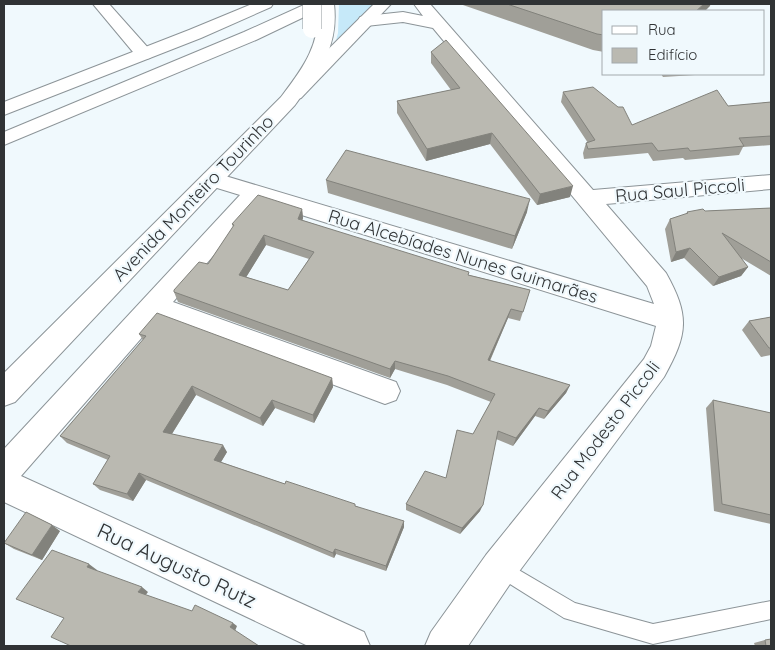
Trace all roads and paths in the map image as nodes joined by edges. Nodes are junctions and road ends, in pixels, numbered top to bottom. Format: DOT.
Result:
graph roads {
  1 [pos="101,4"];
  2 [pos="266,4"];
  3 [pos="312,4"];
  4 [pos="319,4"];
  5 [pos="326,4"];
  6 [pos="383,4"];
  7 [pos="422,4"];
  8 [pos="366,21"];
  9 [pos="439,24"];
  10 [pos="320,26"];
  11 [pos="144,54"];
  12 [pos="288,101"];
  13 [pos="4,109"];
  14 [pos="4,139"];
  15 [pos="212,179"];
  16 [pos="771,182"];
  17 [pos="256,192"];
  18 [pos="588,198"];
  19 [pos="153,306"];
  20 [pos="671,320"];
  21 [pos="385,391"];
  22 [pos="4,393"];
  23 [pos="4,472"];
  24 [pos="4,484"];
  25 [pos="499,568"];
  26 [pos="771,610"];
  27 [pos="350,646"];
  28 [pos="444,646"];
  1 -- 11 [label="main road"];
  2 -- 11 [label="main road"];
  3 -- 10 [label="main road, bridge"];
  4 -- 14 [label="main road"];
  5 -- 10 [label="main road"];
  6 -- 8 [label="main road, Avenida Monteiro Tourinho"];
  7 -- 9 [label="main road, Rua Modesto Piccoli"];
  8 -- 9 [label="main road"];
  8 -- 12 [label="main road, Avenida Monteiro Tourinho"];
  9 -- 18 [label="main road, Rua Modesto Piccoli"];
  10 -- 12 [label="main road"];
  11 -- 13 [label="main road"];
  12 -- 15 [label="main road, Avenida Monteiro Tourinho"];
  15 -- 17 [label="main road, Rua Alcebíades Nunes Guimarães"];
  15 -- 22 [label="main road, Avenida Monteiro Tourinho"];
  16 -- 18 [label="main road, Rua Saul Piccoli"];
  17 -- 19 [label="main road"];
  17 -- 20 [label="main road, Rua Alcebíades Nunes Guimarães"];
  18 -- 20 [label="main road, Rua Modesto Piccoli"];
  19 -- 21 [label="main road"];
  19 -- 23 [label="main road"];
  20 -- 25 [label="main road, Rua Modesto Piccoli"];
  24 -- 27 [label="main road, Rua Augusto Rutz"];
  25 -- 26 [label="lane"];
  25 -- 28 [label="main road, Rua Modesto Piccoli"];
}
